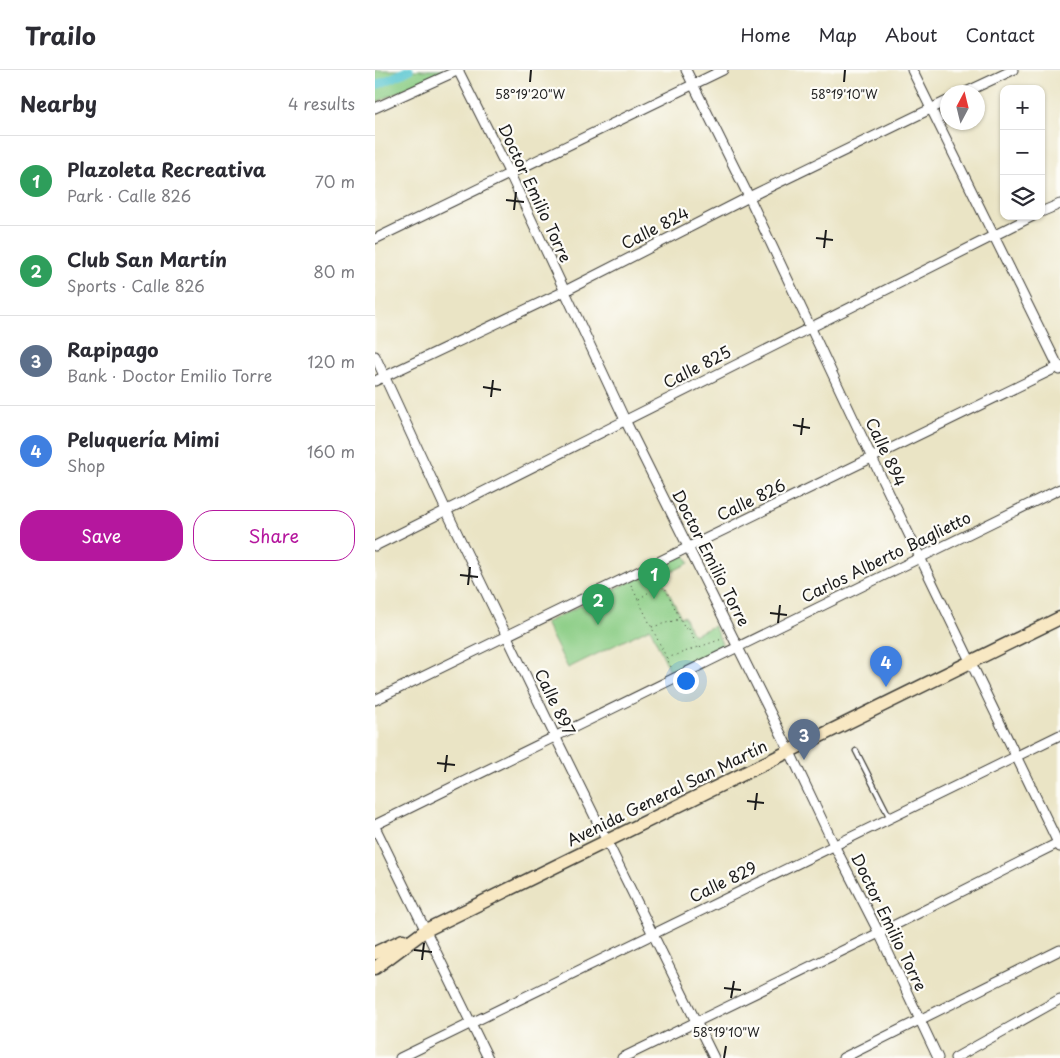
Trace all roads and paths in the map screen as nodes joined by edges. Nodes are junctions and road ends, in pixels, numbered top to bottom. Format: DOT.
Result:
graph roads {
  1 [pos="459,70"];
  2 [pos="686,70"];
  3 [pos="723,70"];
  4 [pos="912,70"];
  5 [pos="1013,70"];
  6 [pos="693,84"];
  7 [pos="981,85"];
  8 [pos="940,105"];
  9 [pos="375,108"];
  10 [pos="932,109"];
  11 [pos="511,174"];
  12 [pos="749,197"];
  13 [pos="1060,204"];
  14 [pos="1045,210"];
  15 [pos="1025,220"];
  16 [pos="993,235"];
  17 [pos="375,239"];
  18 [pos="565,291"];
  19 [pos="810,327"];
  20 [pos="375,356"];
  21 [pos="1059,368"];
  22 [pos="385,376"];
  23 [pos="375,381"];
  24 [pos="625,420"];
  25 [pos="872,458"];
  26 [pos="1060,488"];
  27 [pos="447,510"];
  28 [pos="375,546"];
  29 [pos="688,547"];
  30 [pos="920,557"];
  31 [pos="654,564"];
  32 [pos="627,577"];
  33 [pos="663,583"];
  34 [pos="638,599"];
  35 [pos="1060,618"];
  36 [pos="681,619"];
  37 [pos="652,628"];
  38 [pos="507,636"];
  39 [pos="733,636"];
  40 [pos="738,646"];
  41 [pos="698,648"];
  42 [pos="667,658"];
  43 [pos="971,662"];
  44 [pos="675,677"];
  45 [pos="375,700"];
  46 [pos="1060,735"];
  47 [pos="555,736"];
  48 [pos="789,750"];
  49 [pos="855,751"];
  50 [pos="1016,756"];
  51 [pos="890,818"];
  52 [pos="375,826"];
  53 [pos="608,840"];
  54 [pos="1059,844"];
  55 [pos="834,845"];
  56 [pos="426,930"];
  57 [pos="653,933"];
  58 [pos="879,933"];
  59 [pos="1060,950"];
  60 [pos="375,953"];
  61 [pos="375,968"];
  62 [pos="1060,999"];
  63 [pos="920,1019"];
  64 [pos="696,1022"];
  65 [pos="472,1023"];
  66 [pos="400,1058"];
  67 [pos="488,1058"];
  68 [pos="622,1058"];
  69 [pos="714,1058"];
  70 [pos="843,1058"];
  71 [pos="938,1058"];
  72 [pos="955,1058"];
  1 -- 9 [label="street"];
  1 -- 11 [label="street, Doctor Emilio Torre"];
  2 -- 6 [label="street, Calle 894"];
  3 -- 6 [label="street"];
  4 -- 10 [label="street"];
  5 -- 7 [label="street"];
  6 -- 11 [label="street"];
  6 -- 12 [label="street, Calle 894"];
  8 -- 10 [label="street, Calle 824"];
  10 -- 12 [label="street, Calle 824"];
  10 -- 16 [label="street"];
  11 -- 17 [label="street"];
  11 -- 18 [label="street, Doctor Emilio Torre"];
  12 -- 18 [label="street, Calle 824"];
  12 -- 19 [label="street, Calle 894"];
  13 -- 14 [label="street"];
  15 -- 16 [label="street, Calle 825"];
  16 -- 19 [label="street, Calle 825"];
  16 -- 21 [label="street"];
  18 -- 22 [label="street, Calle 824"];
  18 -- 24 [label="street, Doctor Emilio Torre"];
  19 -- 24 [label="street, Calle 825"];
  19 -- 25 [label="street, Calle 894"];
  20 -- 22 [label="street, Calle 897"];
  21 -- 25 [label="street, Calle 826"];
  22 -- 23 [label="street, Calle 824"];
  22 -- 27 [label="street, Calle 897"];
  24 -- 27 [label="street, Calle 825"];
  24 -- 29 [label="street, Doctor Emilio Torre"];
  25 -- 29 [label="street, Calle 826"];
  25 -- 30 [label="street, Calle 894"];
  26 -- 30 [label="street, Carlos Alberto Baglietto"];
  27 -- 28 [label="street, Calle 825"];
  27 -- 38 [label="street, Calle 897"];
  29 -- 31 [label="street, Calle 826"];
  29 -- 39 [label="street, Doctor Emilio Torre"];
  30 -- 40 [label="street, Carlos Alberto Baglietto"];
  30 -- 43 [label="street, Calle 894"];
  31 -- 32 [label="street, Calle 826"];
  31 -- 33 [label="path"];
  32 -- 34 [label="path"];
  32 -- 38 [label="street, Calle 826"];
  33 -- 34 [label="path"];
  33 -- 36 [label="path"];
  34 -- 37 [label="path"];
  35 -- 43 [label="main road, Avenida General San Martín"];
  36 -- 37 [label="path"];
  36 -- 41 [label="path"];
  37 -- 42 [label="path"];
  38 -- 45 [label="street, Calle 826"];
  38 -- 47 [label="street, Calle 897"];
  39 -- 40 [label="street, Doctor Emilio Torre"];
  39 -- 41 [label="path"];
  40 -- 44 [label="street, Carlos Alberto Baglietto"];
  40 -- 48 [label="street, Doctor Emilio Torre"];
  41 -- 42 [label="path"];
  42 -- 44 [label="path"];
  43 -- 48 [label="main road, Avenida General San Martín"];
  43 -- 50 [label="street, Calle 894"];
  44 -- 47 [label="street, Carlos Alberto Baglietto"];
  46 -- 50 [label="street, Calle 829"];
  47 -- 52 [label="street, Carlos Alberto Baglietto"];
  47 -- 53 [label="street, Calle 897"];
  48 -- 53 [label="main road, Avenida General San Martín"];
  48 -- 55 [label="street, Doctor Emilio Torre"];
  49 -- 51 [label="lane"];
  50 -- 51 [label="street, Calle 829"];
  50 -- 54 [label="street, Calle 894"];
  51 -- 55 [label="street, Calle 829"];
  52 -- 56 [label="street"];
  53 -- 56 [label="main road, Avenida General San Martín"];
  53 -- 57 [label="street, Calle 897"];
  54 -- 58 [label="street"];
  55 -- 57 [label="street, Calle 829"];
  55 -- 58 [label="street, Doctor Emilio Torre"];
  56 -- 60 [label="main road"];
  56 -- 61 [label="main road, Avenida General San Martín"];
  56 -- 65 [label="street"];
  57 -- 64 [label="street, Calle 897"];
  57 -- 65 [label="street, Calle 829"];
  58 -- 63 [label="street, Doctor Emilio Torre"];
  58 -- 64 [label="street"];
  59 -- 63 [label="street"];
  62 -- 72 [label="street"];
  63 -- 70 [label="street"];
  63 -- 71 [label="street, Doctor Emilio Torre"];
  64 -- 68 [label="street"];
  64 -- 69 [label="street, Calle 897"];
  65 -- 66 [label="street, Calle 829"];
  65 -- 67 [label="street"];
}
